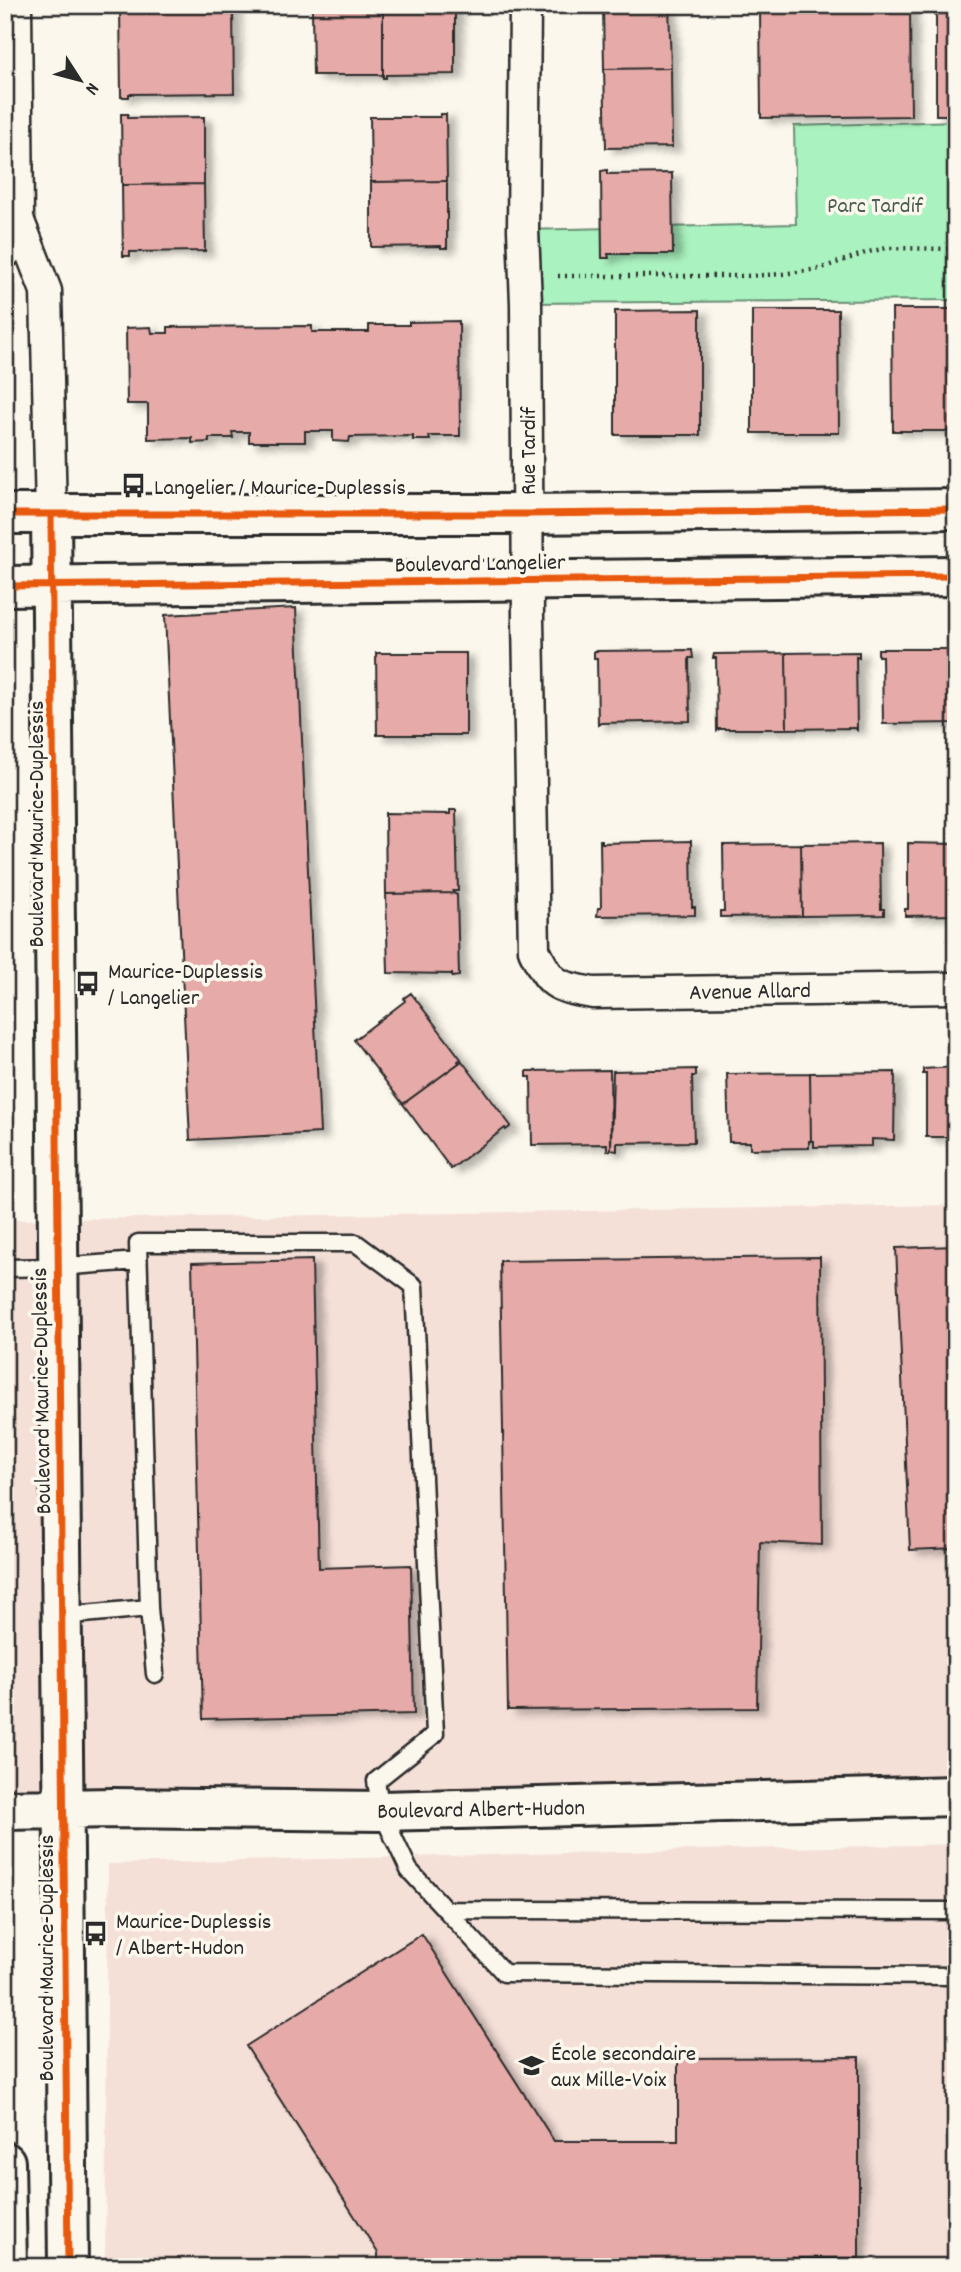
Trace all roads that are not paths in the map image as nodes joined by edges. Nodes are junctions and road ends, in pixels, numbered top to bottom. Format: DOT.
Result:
graph roads {
  1 [pos="16,5"];
  2 [pos="525,5"];
  3 [pos="18,219"];
  4 [pos="5,253"];
  5 [pos="956,509"];
  6 [pos="5,514"];
  7 [pos="527,514"];
  8 [pos="51,515"];
  9 [pos="956,576"];
  10 [pos="528,580"];
  11 [pos="5,586"];
  12 [pos="52,587"];
  13 [pos="548,978"];
  14 [pos="956,988"];
  15 [pos="138,1261"];
  16 [pos="58,1267"];
  17 [pos="5,1268"];
  18 [pos="149,1608"];
  19 [pos="62,1616"];
  20 [pos="155,1674"];
  21 [pos="956,1796"];
  22 [pos="5,1810"];
  23 [pos="63,1810"];
  24 [pos="381,1811"];
  25 [pos="446,1910"];
  26 [pos="956,1911"];
  27 [pos="956,1976"];
  28 [pos="5,2162"];
  29 [pos="7,2267"];
  30 [pos="68,2267"];
  1 -- 3 [label="street, Boulevard Maurice-Duplessis"];
  2 -- 7 [label="street, Rue Tardif"];
  3 -- 4 [label="street, Boulevard Maurice-Duplessis"];
  3 -- 8 [label="street, Boulevard Maurice-Duplessis"];
  5 -- 7 [label="street, Boulevard Langelier"];
  6 -- 8 [label="street, Boulevard Langelier"];
  7 -- 8 [label="street, Boulevard Langelier"];
  7 -- 10 [label="street, Rue Tardif"];
  8 -- 12 [label="street, Boulevard Maurice-Duplessis"];
  9 -- 10 [label="street, Boulevard Langelier"];
  10 -- 12 [label="street, Boulevard Langelier"];
  10 -- 13 [label="street, Rue Tardif"];
  11 -- 12 [label="street, Boulevard Langelier"];
  12 -- 16 [label="street, Boulevard Maurice-Duplessis"];
  13 -- 14 [label="street, Avenue Allard"];
  15 -- 16 [label="lane, Boulevard Maurice-Duplessis"];
  15 -- 18 [label="lane"];
  15 -- 24 [label="lane"];
  16 -- 17 [label="lane, Boulevard Maurice-Duplessis"];
  16 -- 19 [label="street, Boulevard Maurice-Duplessis"];
  18 -- 19 [label="lane"];
  18 -- 20 [label="lane"];
  19 -- 23 [label="street, Boulevard Maurice-Duplessis"];
  21 -- 24 [label="street, Boulevard Albert-Hudon"];
  22 -- 23 [label="street, Boulevard Albert-Hudon"];
  23 -- 24 [label="street, Boulevard Albert-Hudon"];
  23 -- 30 [label="street, Boulevard Maurice-Duplessis"];
  24 -- 25 [label="lane"];
  25 -- 26 [label="lane"];
  25 -- 27 [label="lane"];
  28 -- 29 [label="street"];
}
